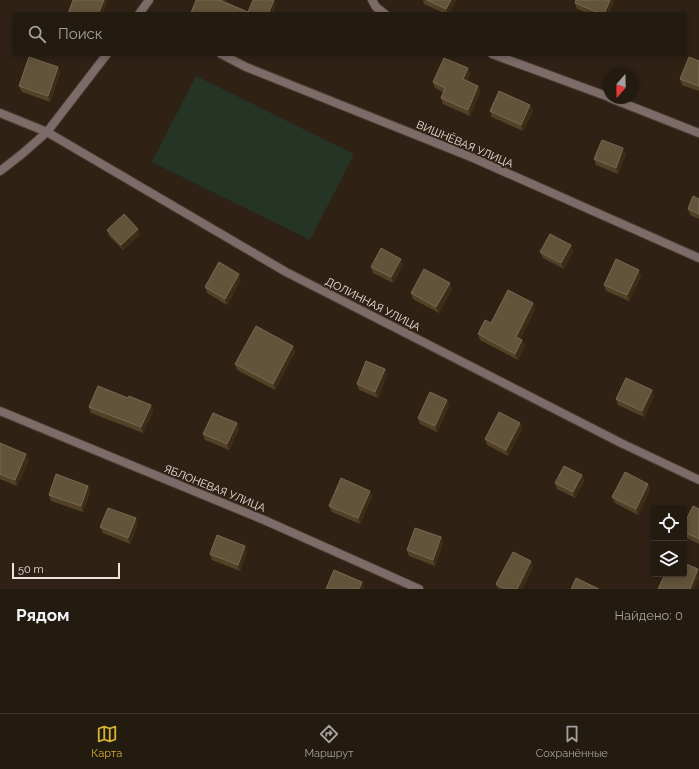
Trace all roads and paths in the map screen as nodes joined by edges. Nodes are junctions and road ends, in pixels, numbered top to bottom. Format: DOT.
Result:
graph roads {
  1 [pos="149,0"];
  2 [pos="372,0"];
  3 [pos="142,12"];
  4 [pos="381,12"];
  5 [pos="105,56"];
  6 [pos="225,56"];
  7 [pos="497,56"];
  8 [pos="603,95"];
  9 [pos="625,104"];
  10 [pos="0,113"];
  11 [pos="47,132"];
  12 [pos="699,133"];
  13 [pos="0,171"];
  14 [pos="699,258"];
  15 [pos="0,411"];
  16 [pos="699,480"];
  17 [pos="419,589"];
  1 -- 3 [label="street"];
  2 -- 4 [label="street"];
  5 -- 11 [label="street"];
  6 -- 14 [label="street, ВИШНЁВАЯ УЛИЦА"];
  7 -- 8 [label="street"];
  9 -- 12 [label="street"];
  10 -- 11 [label="street, ДОЛИННАЯ УЛИЦА"];
  11 -- 13 [label="street"];
  11 -- 16 [label="street, ДОЛИННАЯ УЛИЦА"];
  15 -- 17 [label="street, ЯБЛОНЕВАЯ УЛИЦА"];
}
